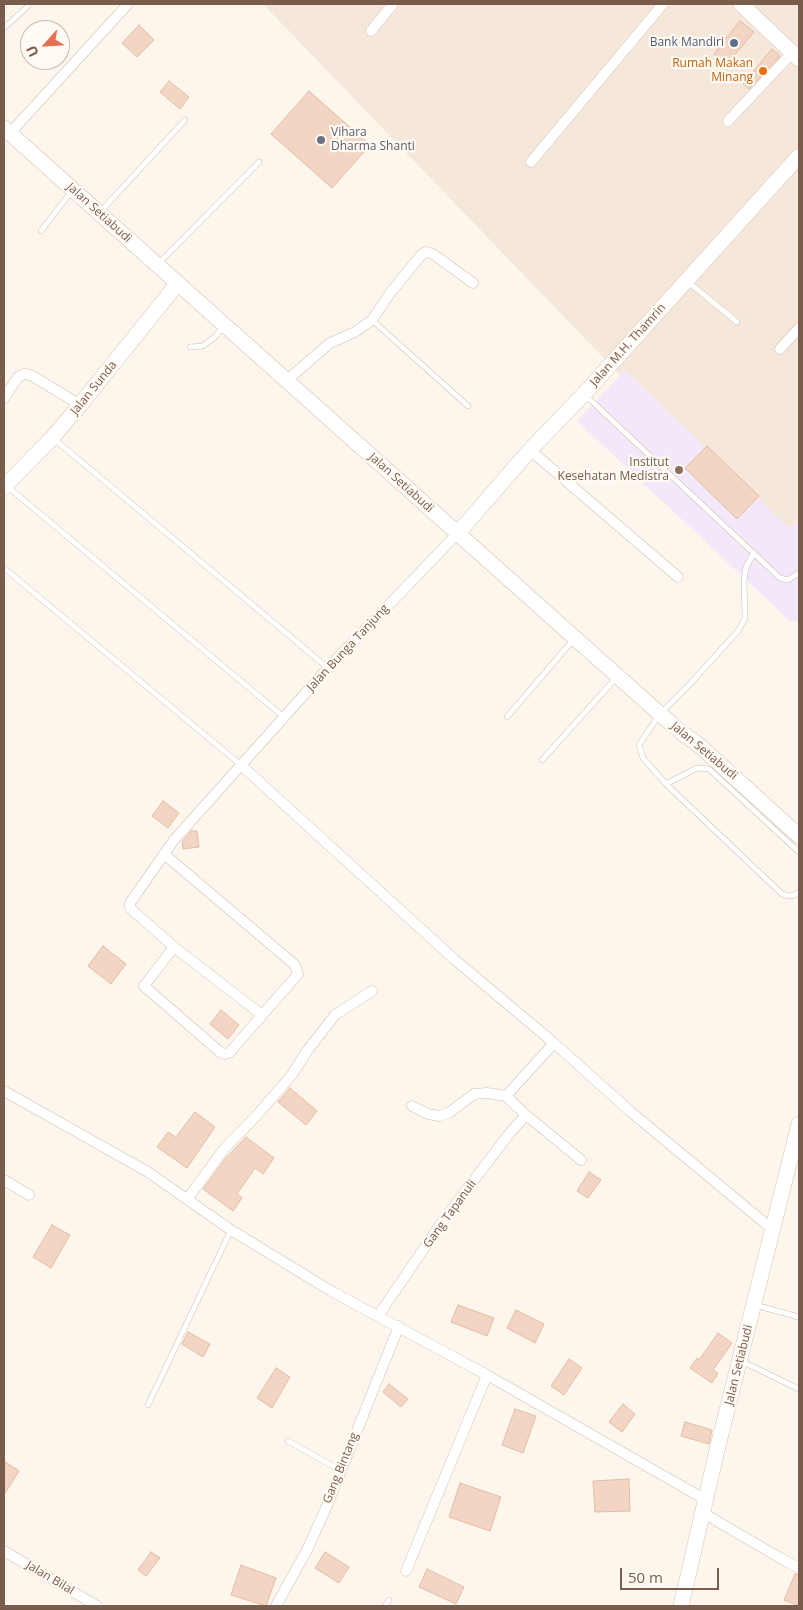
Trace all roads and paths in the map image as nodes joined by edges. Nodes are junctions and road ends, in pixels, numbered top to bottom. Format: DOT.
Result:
graph roads {
  1 [pos="128,4"];
  2 [pos="393,4"];
  3 [pos="664,4"];
  4 [pos="741,4"];
  5 [pos="28,6"];
  6 [pos="4,28"];
  7 [pos="371,31"];
  8 [pos="796,56"];
  9 [pos="186,120"];
  10 [pos="728,121"];
  11 [pos="7,131"];
  12 [pos="799,156"];
  13 [pos="259,162"];
  14 [pos="531,162"];
  15 [pos="73,190"];
  16 [pos="99,214"];
  17 [pos="41,231"];
  18 [pos="157,265"];
  19 [pos="686,280"];
  20 [pos="178,283"];
  21 [pos="473,283"];
  22 [pos="372,320"];
  23 [pos="737,322"];
  24 [pos="224,325"];
  25 [pos="799,328"];
  26 [pos="190,347"];
  27 [pos="780,349"];
  28 [pos="286,381"];
  29 [pos="584,394"];
  30 [pos="4,398"];
  31 [pos="80,405"];
  32 [pos="468,406"];
  33 [pos="52,438"];
  34 [pos="530,450"];
  35 [pos="5,486"];
  36 [pos="458,533"];
  37 [pos="754,553"];
  38 [pos="4,568"];
  39 [pos="799,573"];
  40 [pos="678,577"];
  41 [pos="574,638"];
  42 [pos="328,668"];
  43 [pos="618,676"];
  44 [pos="660,714"];
  45 [pos="284,717"];
  46 [pos="507,717"];
  47 [pos="542,760"];
  48 [pos="241,765"];
  49 [pos="666,784"];
  50 [pos="799,836"];
  51 [pos="799,852"];
  52 [pos="164,854"];
  53 [pos="799,892"];
  54 [pos="174,947"];
  55 [pos="372,991"];
  56 [pos="262,1015"];
  57 [pos="554,1043"];
  58 [pos="4,1091"];
  59 [pos="506,1096"];
  60 [pos="412,1106"];
  61 [pos="526,1116"];
  62 [pos="799,1124"];
  63 [pos="581,1160"];
  64 [pos="4,1180"];
  65 [pos="28,1195"];
  66 [pos="188,1198"];
  67 [pos="772,1229"];
  68 [pos="232,1230"];
  69 [pos="754,1305"];
  70 [pos="378,1316"];
  71 [pos="799,1317"];
  72 [pos="399,1326"];
  73 [pos="740,1361"];
  74 [pos="487,1375"];
  75 [pos="799,1388"];
  76 [pos="148,1404"];
  77 [pos="288,1441"];
  78 [pos="340,1470"];
  79 [pos="705,1506"];
  80 [pos="5,1554"];
  81 [pos="799,1568"];
  82 [pos="406,1571"];
  83 [pos="389,1600"];
  84 [pos="97,1606"];
  85 [pos="276,1606"];
  86 [pos="385,1606"];
  87 [pos="681,1606"];
  1 -- 11 [label="street"];
  2 -- 7 [label="street"];
  3 -- 14 [label="street"];
  4 -- 8 [label="street"];
  5 -- 6 [label="lane"];
  8 -- 10 [label="street"];
  9 -- 16 [label="lane"];
  11 -- 15 [label="street, Jalan Setiabudi"];
  12 -- 19 [label="street, Jalan M.H. Thamrin"];
  13 -- 18 [label="lane"];
  15 -- 16 [label="street, Jalan Setiabudi"];
  15 -- 17 [label="lane"];
  16 -- 18 [label="street, Jalan Setiabudi"];
  18 -- 20 [label="street, Jalan Setiabudi"];
  19 -- 23 [label="lane"];
  19 -- 29 [label="street, Jalan M.H. Thamrin"];
  20 -- 24 [label="street, Jalan Setiabudi"];
  20 -- 31 [label="street, Jalan Sunda"];
  21 -- 22 [label="street"];
  22 -- 28 [label="street"];
  22 -- 32 [label="lane"];
  24 -- 26 [label="lane"];
  24 -- 28 [label="street, Jalan Setiabudi"];
  25 -- 27 [label="street"];
  28 -- 36 [label="street, Jalan Setiabudi"];
  29 -- 34 [label="street, Jalan M.H. Thamrin"];
  29 -- 37 [label="lane"];
  30 -- 31 [label="street"];
  31 -- 33 [label="street, Jalan Sunda"];
  33 -- 35 [label="street, Jalan Sunda"];
  33 -- 42 [label="lane"];
  34 -- 36 [label="street, Jalan M.H. Thamrin"];
  34 -- 40 [label="street"];
  35 -- 45 [label="lane"];
  36 -- 41 [label="street, Jalan Setiabudi"];
  36 -- 42 [label="street, Jalan Bunga Tanjung"];
  37 -- 39 [label="lane"];
  37 -- 44 [label="lane"];
  38 -- 48 [label="lane"];
  41 -- 43 [label="street, Jalan Setiabudi"];
  41 -- 46 [label="lane"];
  42 -- 45 [label="street, Jalan Bunga Tanjung"];
  43 -- 44 [label="street, Jalan Setiabudi"];
  43 -- 47 [label="lane"];
  44 -- 49 [label="lane"];
  44 -- 50 [label="street, Jalan Setiabudi"];
  45 -- 48 [label="street, Jalan Bunga Tanjung"];
  48 -- 52 [label="street, Jalan Bunga Tanjung"];
  48 -- 57 [label="street"];
  49 -- 51 [label="lane"];
  49 -- 53 [label="lane"];
  52 -- 54 [label="street, Jalan Bunga Tanjung"];
  52 -- 56 [label="street"];
  54 -- 56 [label="street"];
  54 -- 56 [label="street"];
  55 -- 66 [label="street"];
  57 -- 59 [label="street"];
  57 -- 67 [label="street"];
  58 -- 66 [label="street"];
  59 -- 60 [label="street"];
  59 -- 61 [label="street"];
  61 -- 63 [label="street"];
  61 -- 70 [label="street, Gang Tapanuli"];
  62 -- 67 [label="street, Jalan Setiabudi"];
  64 -- 65 [label="street"];
  66 -- 68 [label="street"];
  67 -- 69 [label="street, Jalan Setiabudi"];
  68 -- 70 [label="street"];
  68 -- 76 [label="lane"];
  69 -- 71 [label="lane"];
  69 -- 73 [label="street, Jalan Setiabudi"];
  70 -- 72 [label="street"];
  72 -- 74 [label="street"];
  72 -- 78 [label="street, Gang Bintang"];
  73 -- 75 [label="lane"];
  73 -- 79 [label="street, Jalan Setiabudi"];
  74 -- 79 [label="street"];
  74 -- 82 [label="street"];
  77 -- 78 [label="lane"];
  78 -- 85 [label="street, Gang Bintang"];
  79 -- 81 [label="street"];
  79 -- 87 [label="street, Jalan Setiabudi"];
  80 -- 84 [label="street, Jalan Bilal"];
  83 -- 86 [label="lane"];
}
